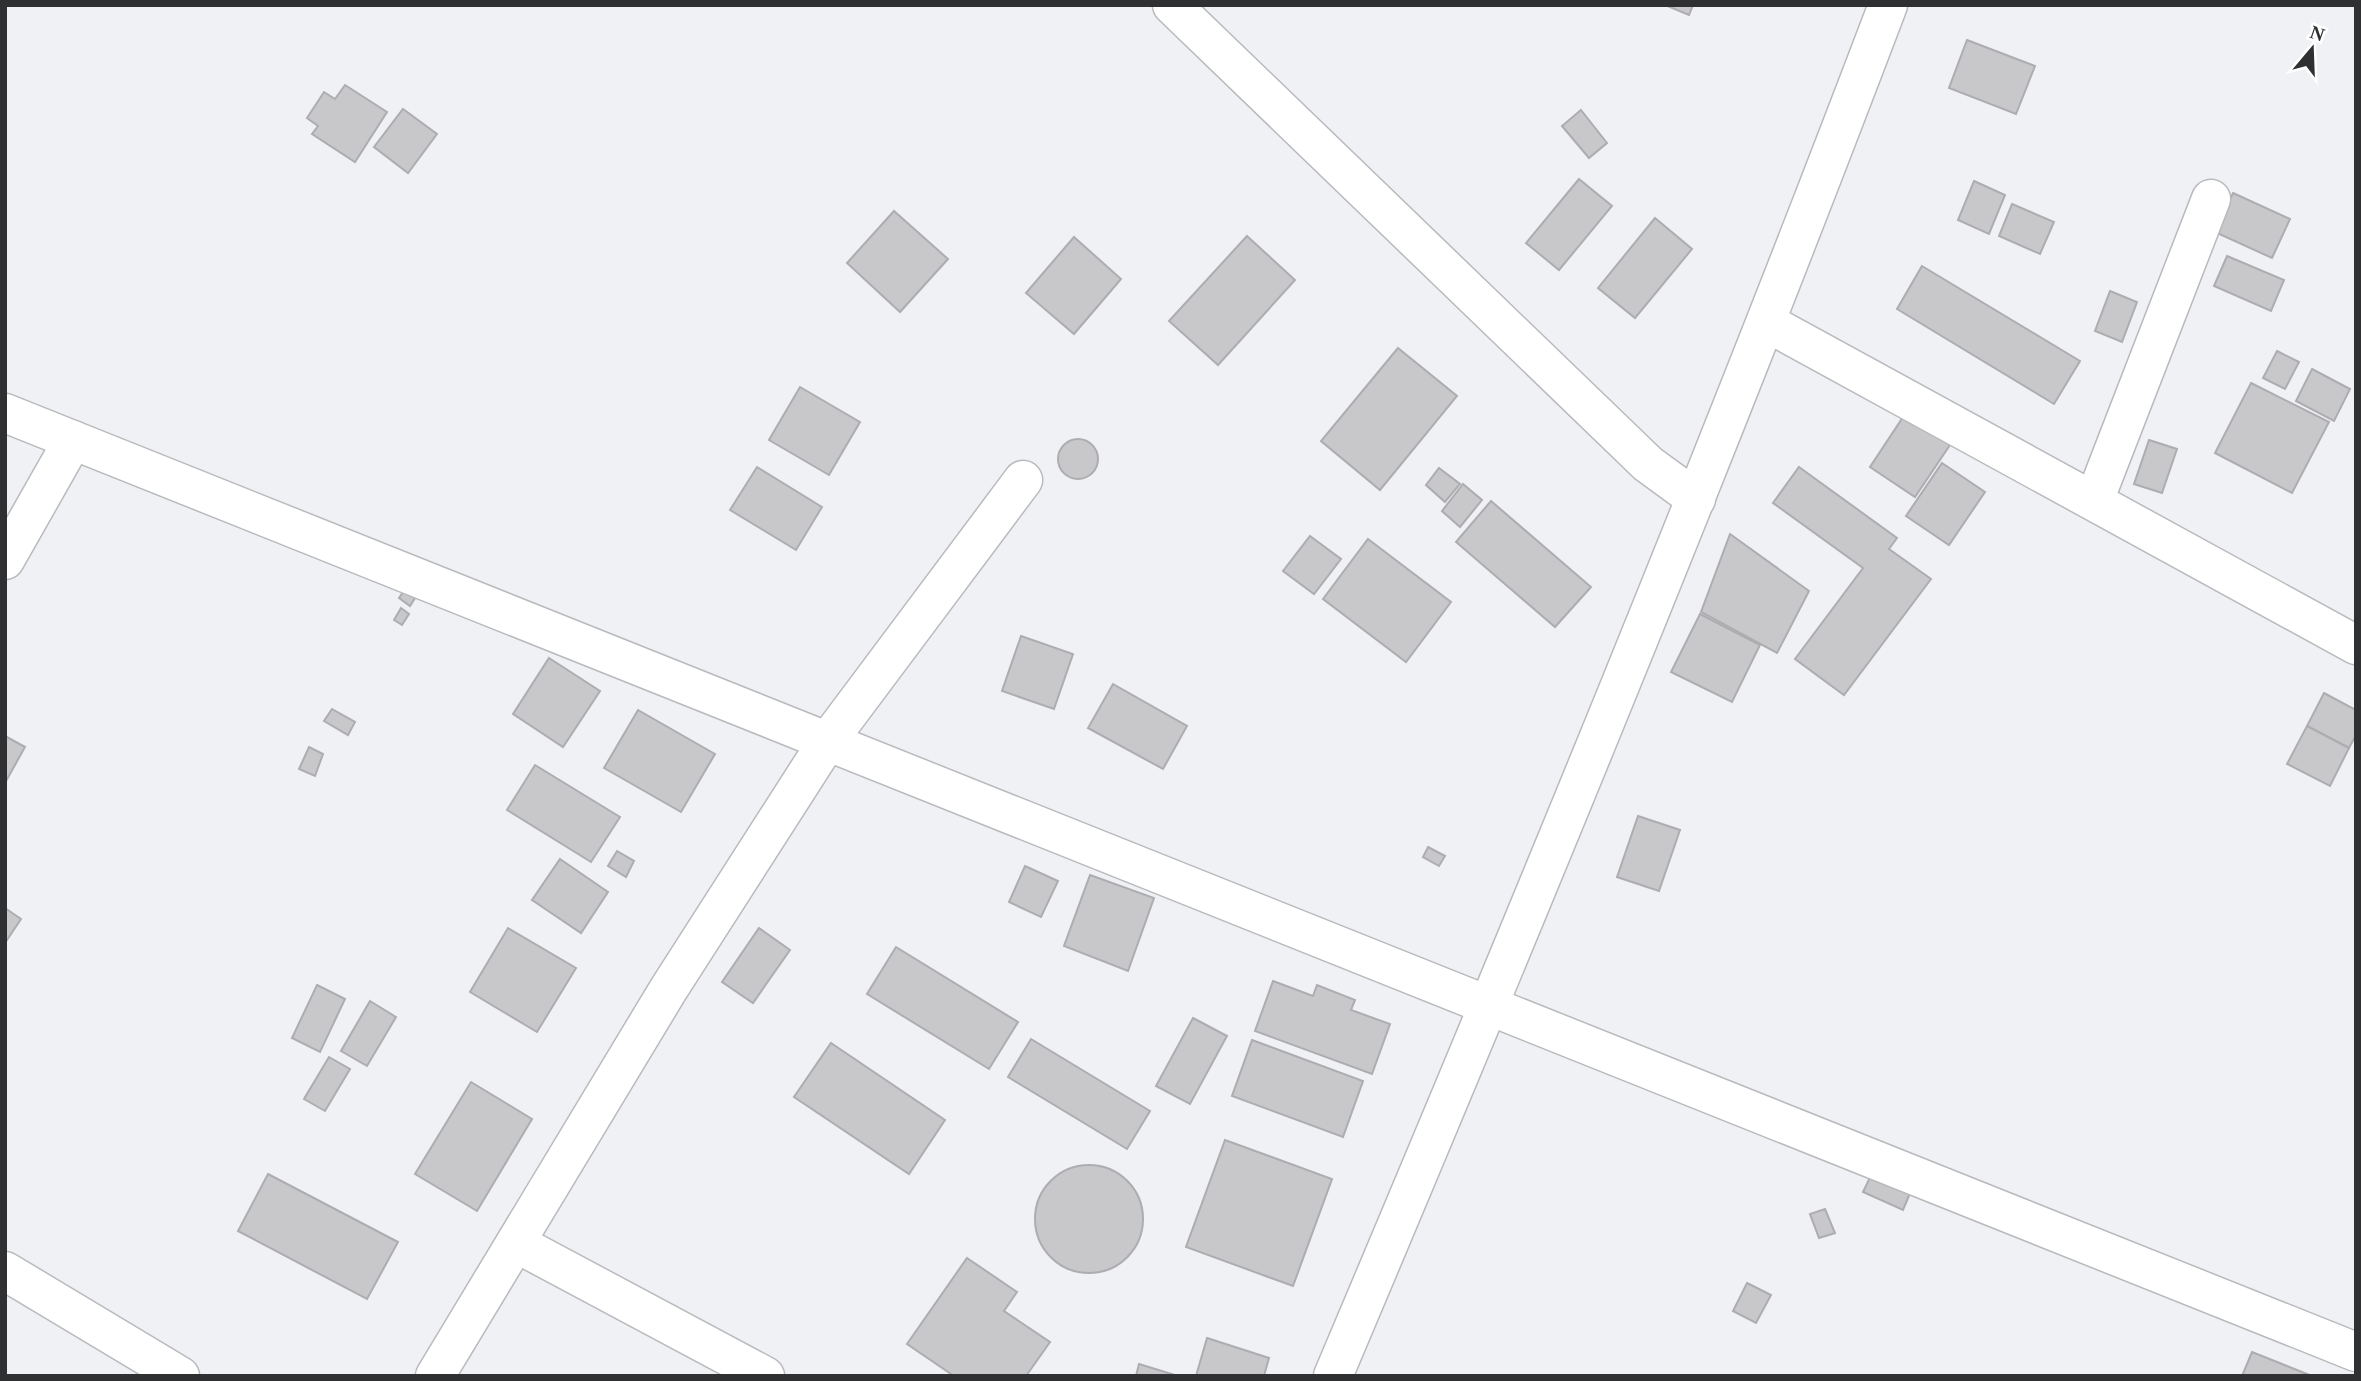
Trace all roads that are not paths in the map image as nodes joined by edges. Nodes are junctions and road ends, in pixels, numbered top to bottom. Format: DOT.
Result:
graph roads {
  1 [pos="1172,5"];
  2 [pos="1881,8"];
  3 [pos="2211,199"];
  4 [pos="1766,322"];
  5 [pos="5,413"];
  6 [pos="73,440"];
  7 [pos="1023,480"];
  8 [pos="1696,499"];
  9 [pos="2094,501"];
  10 [pos="5,561"];
  11 [pos="2356,645"];
  12 [pos="827,742"];
  13 [pos="1490,1005"];
  14 [pos="516,1243"];
  15 [pos="5,1271"];
  16 [pos="2356,1352"];
  17 [pos="180,1376"];
  18 [pos="435,1376"];
  19 [pos="765,1376"];
  20 [pos="1333,1376"];
  1 -- 8 [label="street"];
  2 -- 4 [label="street"];
  3 -- 9 [label="street"];
  4 -- 8 [label="street"];
  4 -- 9 [label="street"];
  5 -- 6 [label="street"];
  6 -- 10 [label="street"];
  6 -- 12 [label="street"];
  7 -- 12 [label="street"];
  8 -- 13 [label="street"];
  9 -- 11 [label="street"];
  12 -- 13 [label="street"];
  12 -- 14 [label="street"];
  13 -- 16 [label="street"];
  13 -- 20 [label="street"];
  14 -- 18 [label="street"];
  14 -- 19 [label="street"];
  15 -- 17 [label="street"];
}
